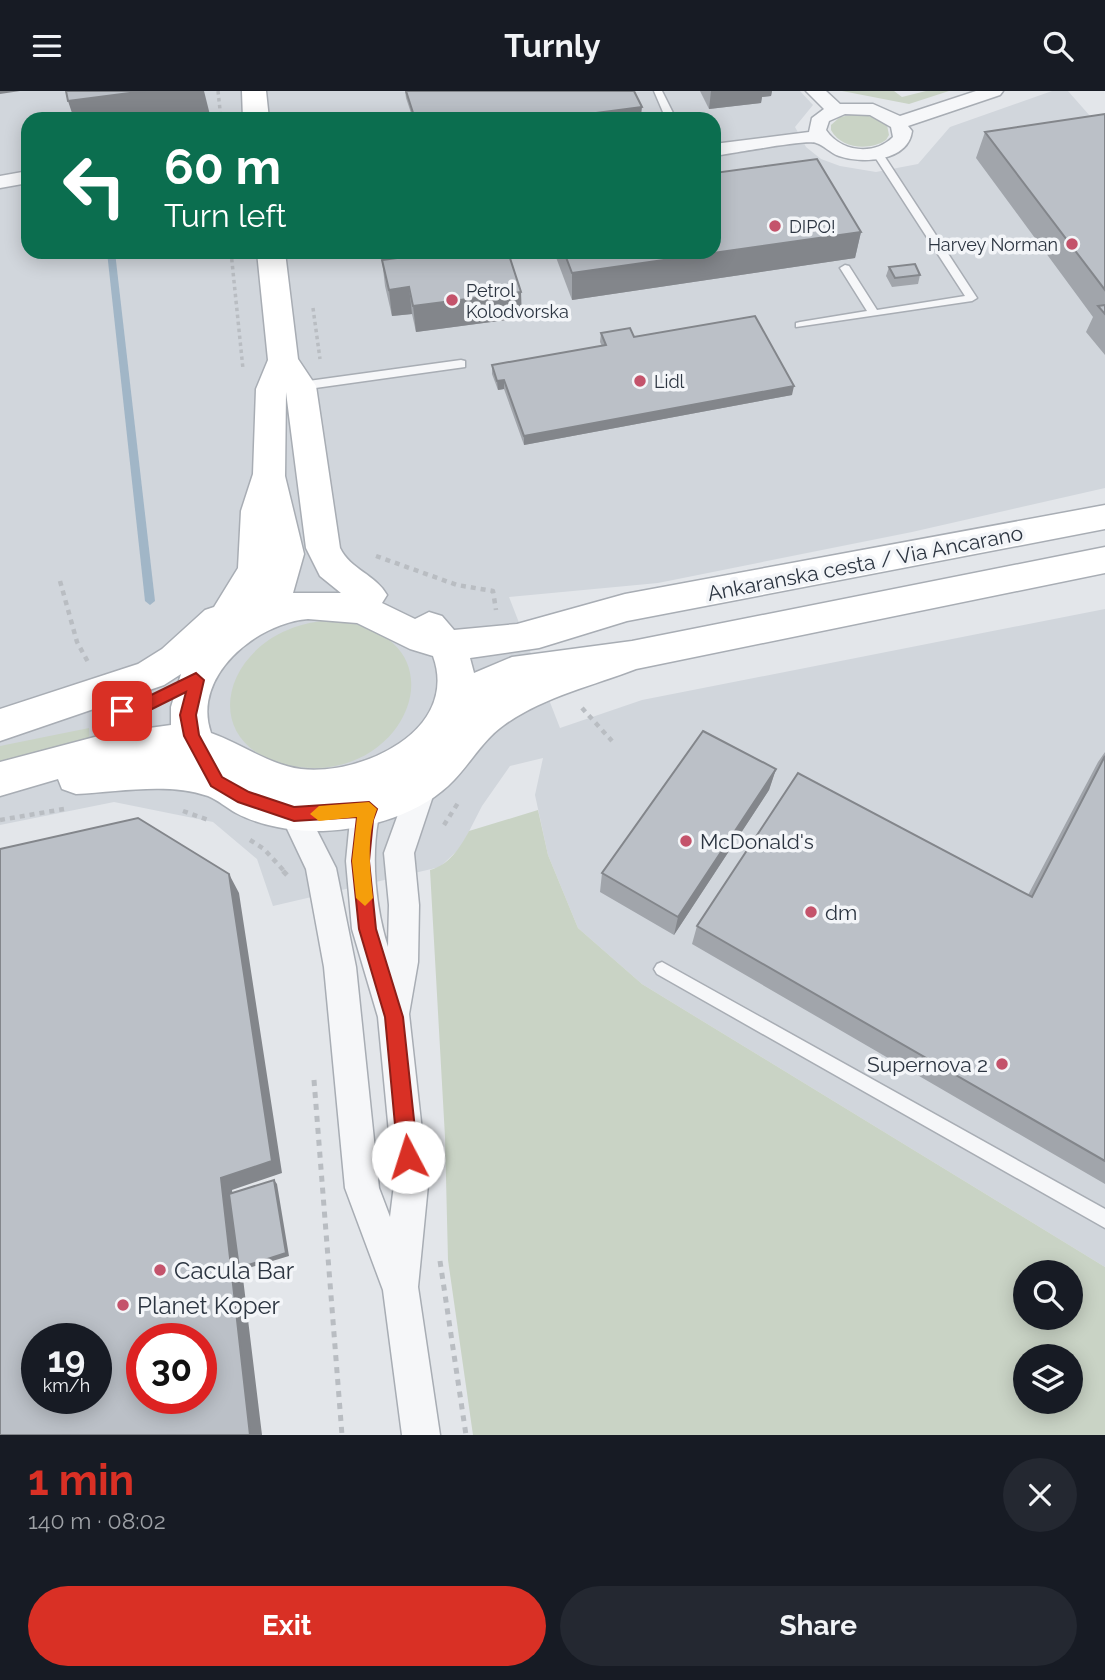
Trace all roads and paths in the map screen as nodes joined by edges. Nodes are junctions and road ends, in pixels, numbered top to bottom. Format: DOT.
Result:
graph roads {
  1 [pos="218,91"];
  2 [pos="254,91"];
  3 [pos="658,91"];
  4 [pos="815,91"];
  5 [pos="995,91"];
  6 [pos="836,110"];
  7 [pos="220,112"];
  8 [pos="256,112"];
  9 [pos="668,112"];
  10 [pos="898,123"];
  11 [pos="820,137"];
  12 [pos="721,149"];
  13 [pos="878,153"];
  14 [pos="21,178"];
  15 [pos="0,182"];
  16 [pos="232,259"];
  17 [pos="273,259"];
  18 [pos="845,268"];
  19 [pos="312,304"];
  20 [pos="874,314"];
  21 [pos="800,325"];
  22 [pos="461,364"];
  23 [pos="302,376"];
  24 [pos="244,380"];
  25 [pos="269,474"];
  26 [pos="1105,517"];
  27 [pos="365,552"];
  28 [pos="1105,561"];
  29 [pos="60,580"];
  30 [pos="493,591"];
  31 [pos="369,595"];
  32 [pos="272,606"];
  33 [pos="625,608"];
  34 [pos="406,610"];
  35 [pos="229,612"];
  36 [pos="447,644"];
  37 [pos="632,655"];
  38 [pos="94,672"];
  39 [pos="196,680"];
  40 [pos="453,701"];
  41 [pos="582,708"];
  42 [pos="0,727"];
  43 [pos="612,741"];
  44 [pos="194,743"];
  45 [pos="383,773"];
  46 [pos="0,779"];
  47 [pos="216,782"];
  48 [pos="423,784"];
  49 [pos="76,807"];
  50 [pos="175,809"];
  51 [pos="369,809"];
  52 [pos="294,814"];
  53 [pos="0,820"];
  54 [pos="216,823"];
  55 [pos="245,837"];
  56 [pos="291,888"];
  57 [pos="662,969"];
  58 [pos="394,1017"];
  59 [pos="313,1067"];
  60 [pos="1105,1219"];
  61 [pos="401,1290"];
  62 [pos="342,1435"];
  63 [pos="421,1435"];
  1 -- 7 [label="path"];
  2 -- 8 [label="street"];
  3 -- 9 [label="lane"];
  4 -- 6 [label="street"];
  5 -- 10 [label="street"];
  6 -- 10 [label="street"];
  6 -- 11 [label="street"];
  10 -- 13 [label="street"];
  11 -- 12 [label="street"];
  11 -- 13 [label="street"];
  13 -- 20 [label="lane"];
  14 -- 15 [label="street"];
  16 -- 24 [label="path"];
  17 -- 23 [label="street"];
  18 -- 20 [label="lane"];
  19 -- 23 [label="path"];
  20 -- 21 [label="lane"];
  22 -- 23 [label="lane"];
  23 -- 25 [label="street"];
  23 -- 31 [label="street"];
  25 -- 32 [label="street"];
  25 -- 35 [label="street"];
  26 -- 33 [label="street, Ankaranska cesta / Via Ancarano"];
  27 -- 30 [label="path"];
  28 -- 37 [label="street, Ankaranska cesta / Via Ancarano"];
  29 -- 38 [label="path"];
  31 -- 32 [label="street"];
  31 -- 34 [label="street"];
  32 -- 35 [label="street"];
  32 -- 36 [label="street"];
  32 -- 39 [label="street"];
  33 -- 34 [label="street, Ankaranska cesta / Via Ancarano"];
  33 -- 36 [label="street, Ankaranska cesta / Via Ancarano"];
  34 -- 36 [label="street"];
  35 -- 42 [label="street"];
  36 -- 40 [label="street"];
  37 -- 40 [label="street, Ankaranska cesta / Via Ancarano"];
  37 -- 48 [label="street, Ankaranska cesta / Via Ancarano"];
  39 -- 42 [label="street"];
  39 -- 44 [label="street"];
  40 -- 45 [label="street"];
  41 -- 43 [label="path"];
  44 -- 45 [label="street"];
  44 -- 46 [label="street"];
  44 -- 47 [label="street"];
  45 -- 51 [label="street"];
  46 -- 47 [label="street"];
  47 -- 52 [label="street"];
  48 -- 51 [label="street"];
  48 -- 58 [label="street"];
  49 -- 53 [label="path"];
  50 -- 54 [label="path"];
  51 -- 52 [label="street"];
  51 -- 58 [label="street"];
  52 -- 61 [label="street"];
  55 -- 56 [label="path"];
  57 -- 60 [label="lane"];
  58 -- 61 [label="street"];
  59 -- 62 [label="path"];
  61 -- 63 [label="street"];
}
